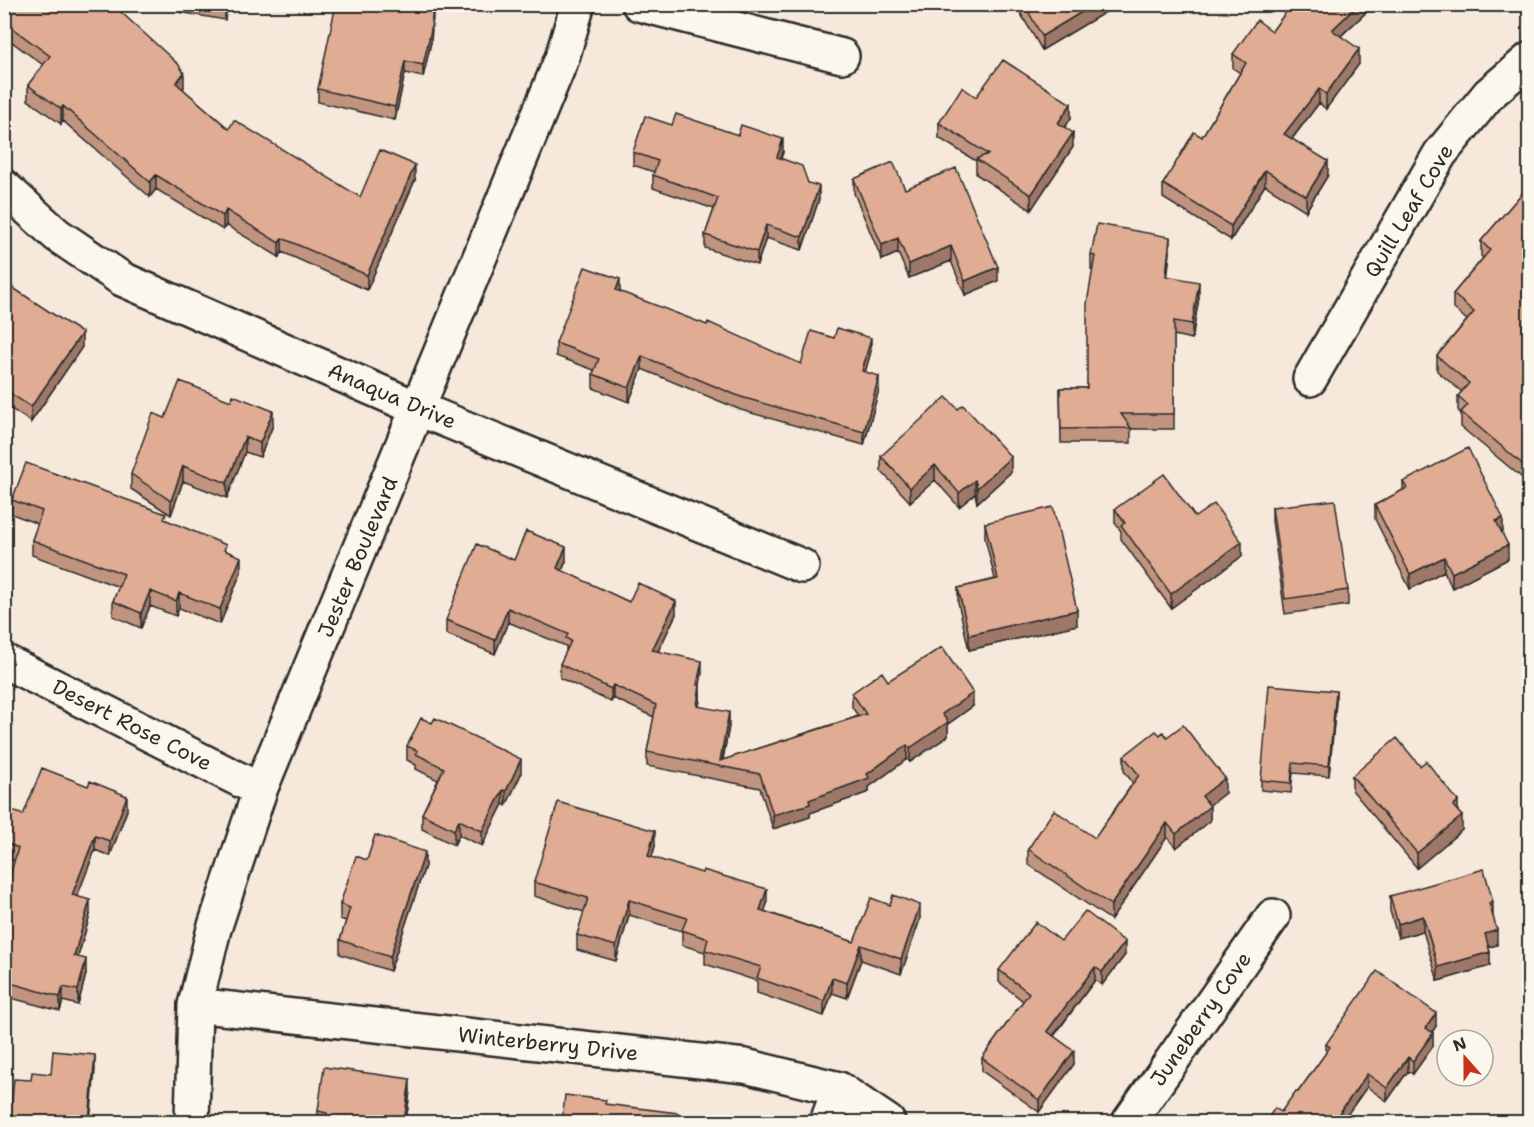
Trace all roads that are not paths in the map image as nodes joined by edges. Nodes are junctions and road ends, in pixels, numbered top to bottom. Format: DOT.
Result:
graph roads {
  1 [pos="578,4"];
  2 [pos="639,4"];
  3 [pos="842,56"];
  4 [pos="1530,59"];
  5 [pos="4,187"];
  6 [pos="1310,379"];
  7 [pos="419,409"];
  8 [pos="801,566"];
  9 [pos="4,661"];
  10 [pos="261,790"];
  11 [pos="1273,916"];
  12 [pos="195,1005"];
  13 [pos="839,1089"];
  14 [pos="192,1122"];
  15 [pos="827,1122"];
  16 [pos="888,1122"];
  17 [pos="1129,1122"];
  1 -- 7 [label="street, Jester Boulevard"];
  2 -- 3 [label="street"];
  4 -- 6 [label="street, Quill Leaf Cove"];
  5 -- 7 [label="street, Anaqua Drive"];
  7 -- 8 [label="street, Anaqua Drive"];
  7 -- 10 [label="street, Jester Boulevard"];
  9 -- 10 [label="street, Desert Rose Cove"];
  10 -- 12 [label="street, Jester Boulevard"];
  11 -- 17 [label="street, Juneberry Cove"];
  12 -- 13 [label="street, Winterberry Drive"];
  12 -- 14 [label="street, Jester Boulevard"];
  13 -- 15 [label="street"];
  13 -- 16 [label="street, Winterberry Drive"];
}
